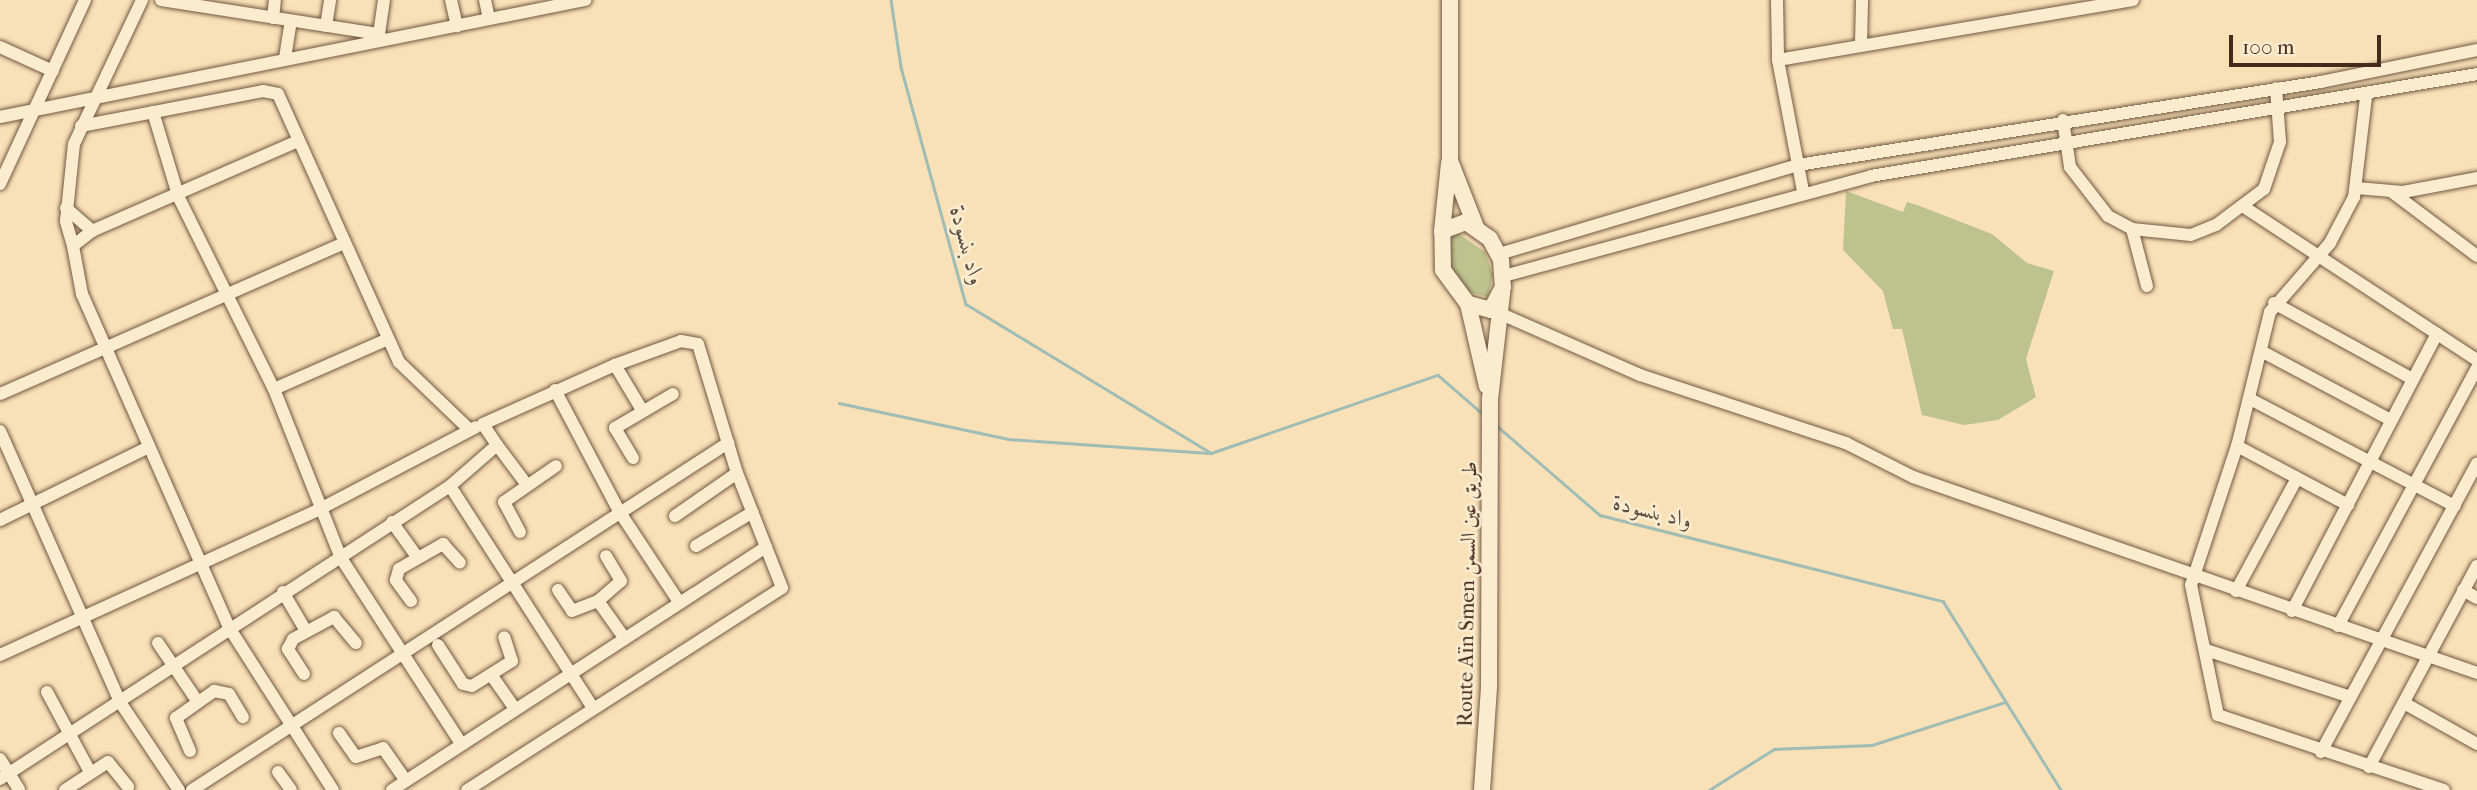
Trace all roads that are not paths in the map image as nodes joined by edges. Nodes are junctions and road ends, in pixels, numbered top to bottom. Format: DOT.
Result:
graph roads {
  1 [pos="85,0"];
  2 [pos="142,0"];
  3 [pos="161,0"];
  4 [pos="275,0"];
  5 [pos="330,0"];
  6 [pos="384,0"];
  7 [pos="451,0"];
  8 [pos="485,0"];
  9 [pos="585,0"];
  10 [pos="1450,0"];
  11 [pos="1777,0"];
  12 [pos="1862,0"];
  13 [pos="2133,0"];
  14 [pos="567,2"];
  15 [pos="217,5"];
  16 [pos="273,18"];
  17 [pos="489,19"];
  18 [pos="292,21"];
  19 [pos="326,26"];
  20 [pos="457,26"];
  21 [pos="378,38"];
  22 [pos="1861,45"];
  23 [pos="0,47"];
  24 [pos="2477,50"];
  25 [pos="285,58"];
  26 [pos="1778,60"];
  27 [pos="53,71"];
  28 [pos="2477,75"];
  29 [pos="2276,88"];
  30 [pos="98,95"];
  31 [pos="2366,97"];
  32 [pos="37,109"];
  33 [pos="153,112"];
  34 [pos="2278,112"];
  35 [pos="0,117"];
  36 [pos="2063,120"];
  37 [pos="80,126"];
  38 [pos="298,141"];
  39 [pos="2066,145"];
  40 [pos="1450,161"];
  41 [pos="1798,165"];
  42 [pos="2477,178"];
  43 [pos="0,184"];
  44 [pos="2357,188"];
  45 [pos="1802,191"];
  46 [pos="2392,192"];
  47 [pos="179,198"];
  48 [pos="2244,207"];
  49 [pos="66,208"];
  50 [pos="1476,227"];
  51 [pos="2132,229"];
  52 [pos="92,231"];
  53 [pos="1442,231"];
  54 [pos="341,244"];
  55 [pos="73,246"];
  56 [pos="1500,254"];
  57 [pos="2319,256"];
  58 [pos="2477,256"];
  59 [pos="1503,285"];
  60 [pos="2147,286"];
  61 [pos="224,293"];
  62 [pos="2274,303"];
  63 [pos="1468,304"];
  64 [pos="1501,314"];
  65 [pos="2437,334"];
  66 [pos="388,339"];
  67 [pos="105,345"];
  68 [pos="2262,352"];
  69 [pos="2477,360"];
  70 [pos="615,365"];
  71 [pos="2477,368"];
  72 [pos="2412,379"];
  73 [pos="274,389"];
  74 [pos="555,390"];
  75 [pos="0,394"];
  76 [pos="673,394"];
  77 [pos="1490,398"];
  78 [pos="2250,399"];
  79 [pos="642,410"];
  80 [pos="2391,420"];
  81 [pos="483,424"];
  82 [pos="470,430"];
  83 [pos="0,431"];
  84 [pos="727,443"];
  85 [pos="497,445"];
  86 [pos="2237,446"];
  87 [pos="149,447"];
  88 [pos="633,458"];
  89 [pos="2369,462"];
  90 [pos="2477,464"];
  91 [pos="555,466"];
  92 [pos="737,473"];
  93 [pos="2297,478"];
  94 [pos="2414,484"];
  95 [pos="527,485"];
  96 [pos="450,486"];
  97 [pos="34,503"];
  98 [pos="2347,505"];
  99 [pos="2455,506"];
  100 [pos="320,509"];
  101 [pos="619,511"];
  102 [pos="753,512"];
  103 [pos="675,516"];
  104 [pos="0,520"];
  105 [pos="392,522"];
  106 [pos="520,532"];
  107 [pos="696,546"];
  108 [pos="766,547"];
  109 [pos="606,556"];
  110 [pos="341,558"];
  111 [pos="418,558"];
  112 [pos="460,563"];
  113 [pos="201,565"];
  114 [pos="2477,566"];
  115 [pos="2191,574"];
  116 [pos="511,582"];
  117 [pos="558,590"];
  118 [pos="2463,590"];
  119 [pos="2236,591"];
  120 [pos="283,593"];
  121 [pos="2477,598"];
  122 [pos="411,601"];
  123 [pos="598,601"];
  124 [pos="679,602"];
  125 [pos="2292,611"];
  126 [pos="82,617"];
  127 [pos="2338,626"];
  128 [pos="229,629"];
  129 [pos="306,631"];
  130 [pos="623,636"];
  131 [pos="505,637"];
  132 [pos="2383,641"];
  133 [pos="158,643"];
  134 [pos="356,643"];
  135 [pos="438,645"];
  136 [pos="2206,650"];
  137 [pos="0,655"];
  138 [pos="402,656"];
  139 [pos="2428,656"];
  140 [pos="174,669"];
  141 [pos="570,670"];
  142 [pos="2477,673"];
  143 [pos="304,674"];
  144 [pos="492,676"];
  145 [pos="47,692"];
  146 [pos="2351,697"];
  147 [pos="120,702"];
  148 [pos="198,702"];
  149 [pos="2404,703"];
  150 [pos="514,706"];
  151 [pos="593,708"];
  152 [pos="243,718"];
  153 [pos="290,726"];
  154 [pos="339,733"];
  155 [pos="68,736"];
  156 [pos="460,742"];
  157 [pos="2477,744"];
  158 [pos="190,751"];
  159 [pos="2321,752"];
  160 [pos="0,759"];
  161 [pos="2369,766"];
  162 [pos="90,772"];
  163 [pos="278,772"];
  164 [pos="4,776"];
  165 [pos="406,781"];
  166 [pos="128,787"];
  167 [pos="19,790"];
  168 [pos="65,790"];
  169 [pos="178,790"];
  170 [pos="192,790"];
  171 [pos="291,790"];
  172 [pos="333,790"];
  173 [pos="392,790"];
  174 [pos="467,790"];
  175 [pos="1482,790"];
  176 [pos="2444,790"];
  1 -- 27 [label="street"];
  2 -- 30 [label="street"];
  3 -- 15 [label="street"];
  4 -- 16 [label="street"];
  5 -- 19 [label="street"];
  6 -- 21 [label="street"];
  7 -- 20 [label="street"];
  8 -- 17 [label="street"];
  9 -- 14 [label="street"];
  10 -- 40 [label="street"];
  11 -- 26 [label="street"];
  12 -- 22 [label="street"];
  13 -- 22 [label="street"];
  14 -- 17 [label="street"];
  15 -- 16 [label="street"];
  16 -- 18 [label="street"];
  17 -- 20 [label="street"];
  18 -- 19 [label="street"];
  18 -- 25 [label="street"];
  19 -- 21 [label="street"];
  20 -- 21 [label="street"];
  21 -- 25 [label="street"];
  22 -- 26 [label="street"];
  23 -- 27 [label="street"];
  24 -- 29 [label="street"];
  25 -- 30 [label="street"];
  26 -- 41 [label="street"];
  27 -- 32 [label="street"];
  28 -- 31 [label="street"];
  29 -- 34 [label="street"];
  29 -- 36 [label="street"];
  30 -- 32 [label="street"];
  30 -- 37 [label="street"];
  31 -- 34 [label="street"];
  31 -- 44 [label="street"];
  32 -- 35 [label="street"];
  32 -- 43 [label="street"];
  33 -- 37 [label="street"];
  33 -- 38 [label="street"];
  33 -- 47 [label="street"];
  34 -- 39 [label="street"];
  34 -- 48 [label="street"];
  36 -- 39 [label="street"];
  36 -- 41 [label="street"];
  37 -- 49 [label="street"];
  38 -- 47 [label="street"];
  38 -- 54 [label="street"];
  39 -- 45 [label="street"];
  39 -- 51 [label="street"];
  40 -- 50 [label="street"];
  40 -- 53 [label="street"];
  41 -- 45 [label="street"];
  41 -- 56 [label="street"];
  42 -- 46 [label="street"];
  44 -- 46 [label="street"];
  44 -- 57 [label="street"];
  45 -- 59 [label="street"];
  46 -- 58 [label="street"];
  47 -- 52 [label="street"];
  47 -- 61 [label="street"];
  48 -- 51 [label="street"];
  48 -- 57 [label="street"];
  49 -- 52 [label="street"];
  49 -- 55 [label="street"];
  50 -- 53 [label="street"];
  50 -- 56 [label="street"];
  51 -- 60 [label="street"];
  52 -- 55 [label="street"];
  53 -- 63 [label="street"];
  54 -- 61 [label="street"];
  54 -- 66 [label="street"];
  55 -- 67 [label="street"];
  56 -- 59 [label="street, Route Aïn Smen طريق عين السمن"];
  57 -- 62 [label="street"];
  57 -- 65 [label="street"];
  59 -- 63 [label="street"];
  59 -- 64 [label="street, Route Aïn Smen طريق عين السمن"];
  61 -- 67 [label="street"];
  61 -- 73 [label="street"];
  62 -- 68 [label="street"];
  62 -- 72 [label="street"];
  63 -- 77 [label="street, Route Aïn Smen طريق عين السمن"];
  64 -- 77 [label="street, Route Aïn Smen طريق عين السمن"];
  64 -- 115 [label="street"];
  65 -- 69 [label="street"];
  65 -- 72 [label="street"];
  66 -- 73 [label="street"];
  66 -- 82 [label="street"];
  67 -- 75 [label="street"];
  67 -- 87 [label="street"];
  68 -- 78 [label="street"];
  68 -- 80 [label="street"];
  70 -- 74 [label="street"];
  70 -- 79 [label="street"];
  70 -- 84 [label="street"];
  71 -- 94 [label="street"];
  72 -- 80 [label="street"];
  73 -- 100 [label="street"];
  74 -- 81 [label="street"];
  74 -- 101 [label="street"];
  76 -- 79 [label="street"];
  77 -- 175 [label="street, Route Aïn Smen طريق عين السمن"];
  78 -- 86 [label="street"];
  78 -- 89 [label="street"];
  79 -- 88 [label="street"];
  80 -- 89 [label="street"];
  81 -- 82 [label="street"];
  81 -- 85 [label="street"];
  82 -- 100 [label="street"];
  83 -- 97 [label="street"];
  84 -- 92 [label="street"];
  84 -- 101 [label="street"];
  85 -- 95 [label="street"];
  85 -- 96 [label="street"];
  86 -- 93 [label="street"];
  86 -- 115 [label="street"];
  87 -- 97 [label="street"];
  87 -- 113 [label="street"];
  89 -- 94 [label="street"];
  89 -- 98 [label="street"];
  90 -- 99 [label="street"];
  91 -- 95 [label="street"];
  92 -- 102 [label="street"];
  92 -- 103 [label="street"];
  93 -- 98 [label="street"];
  93 -- 119 [label="street"];
  94 -- 99 [label="street"];
  94 -- 127 [label="street"];
  95 -- 106 [label="street"];
  96 -- 105 [label="street"];
  96 -- 116 [label="street"];
  97 -- 104 [label="street"];
  97 -- 126 [label="street"];
  98 -- 125 [label="street"];
  99 -- 132 [label="street"];
  100 -- 110 [label="street"];
  100 -- 113 [label="street"];
  101 -- 116 [label="street"];
  101 -- 124 [label="street"];
  102 -- 107 [label="street"];
  102 -- 108 [label="street"];
  105 -- 110 [label="street"];
  105 -- 111 [label="street"];
  108 -- 124 [label="street"];
  108 -- 151 [label="street"];
  109 -- 123 [label="street"];
  110 -- 120 [label="street"];
  110 -- 138 [label="street"];
  111 -- 112 [label="street"];
  111 -- 122 [label="street"];
  113 -- 126 [label="street"];
  113 -- 128 [label="street"];
  114 -- 118 [label="street"];
  115 -- 119 [label="street"];
  115 -- 136 [label="street"];
  116 -- 138 [label="street"];
  116 -- 141 [label="street"];
  117 -- 123 [label="street"];
  118 -- 121 [label="street"];
  118 -- 139 [label="street"];
  119 -- 125 [label="street"];
  120 -- 128 [label="street"];
  120 -- 129 [label="street"];
  123 -- 130 [label="street"];
  124 -- 130 [label="street"];
  125 -- 127 [label="street"];
  126 -- 137 [label="street"];
  126 -- 147 [label="street"];
  127 -- 132 [label="street"];
  128 -- 140 [label="street"];
  128 -- 153 [label="street"];
  129 -- 134 [label="street"];
  129 -- 143 [label="street"];
  130 -- 141 [label="street"];
  131 -- 144 [label="street"];
  132 -- 139 [label="street"];
  132 -- 146 [label="street"];
  133 -- 140 [label="street"];
  135 -- 144 [label="street"];
  136 -- 146 [label="street"];
  136 -- 159 [label="street"];
  138 -- 153 [label="street"];
  138 -- 156 [label="street"];
  139 -- 142 [label="street"];
  139 -- 149 [label="street"];
  140 -- 147 [label="street"];
  140 -- 148 [label="street"];
  141 -- 150 [label="street"];
  141 -- 151 [label="street"];
  144 -- 150 [label="street"];
  145 -- 155 [label="street"];
  146 -- 159 [label="street"];
  147 -- 155 [label="street"];
  147 -- 169 [label="street"];
  148 -- 152 [label="street"];
  148 -- 158 [label="street"];
  149 -- 157 [label="street"];
  149 -- 161 [label="street"];
  150 -- 156 [label="street"];
  151 -- 174 [label="street"];
  153 -- 170 [label="street"];
  153 -- 172 [label="street"];
  154 -- 165 [label="street"];
  155 -- 162 [label="street"];
  155 -- 164 [label="street"];
  156 -- 165 [label="street"];
  159 -- 161 [label="street"];
  160 -- 164 [label="street"];
  161 -- 176 [label="street"];
  162 -- 166 [label="street"];
  162 -- 168 [label="street"];
  163 -- 171 [label="street"];
  164 -- 167 [label="street"];
  165 -- 173 [label="street"];
}
